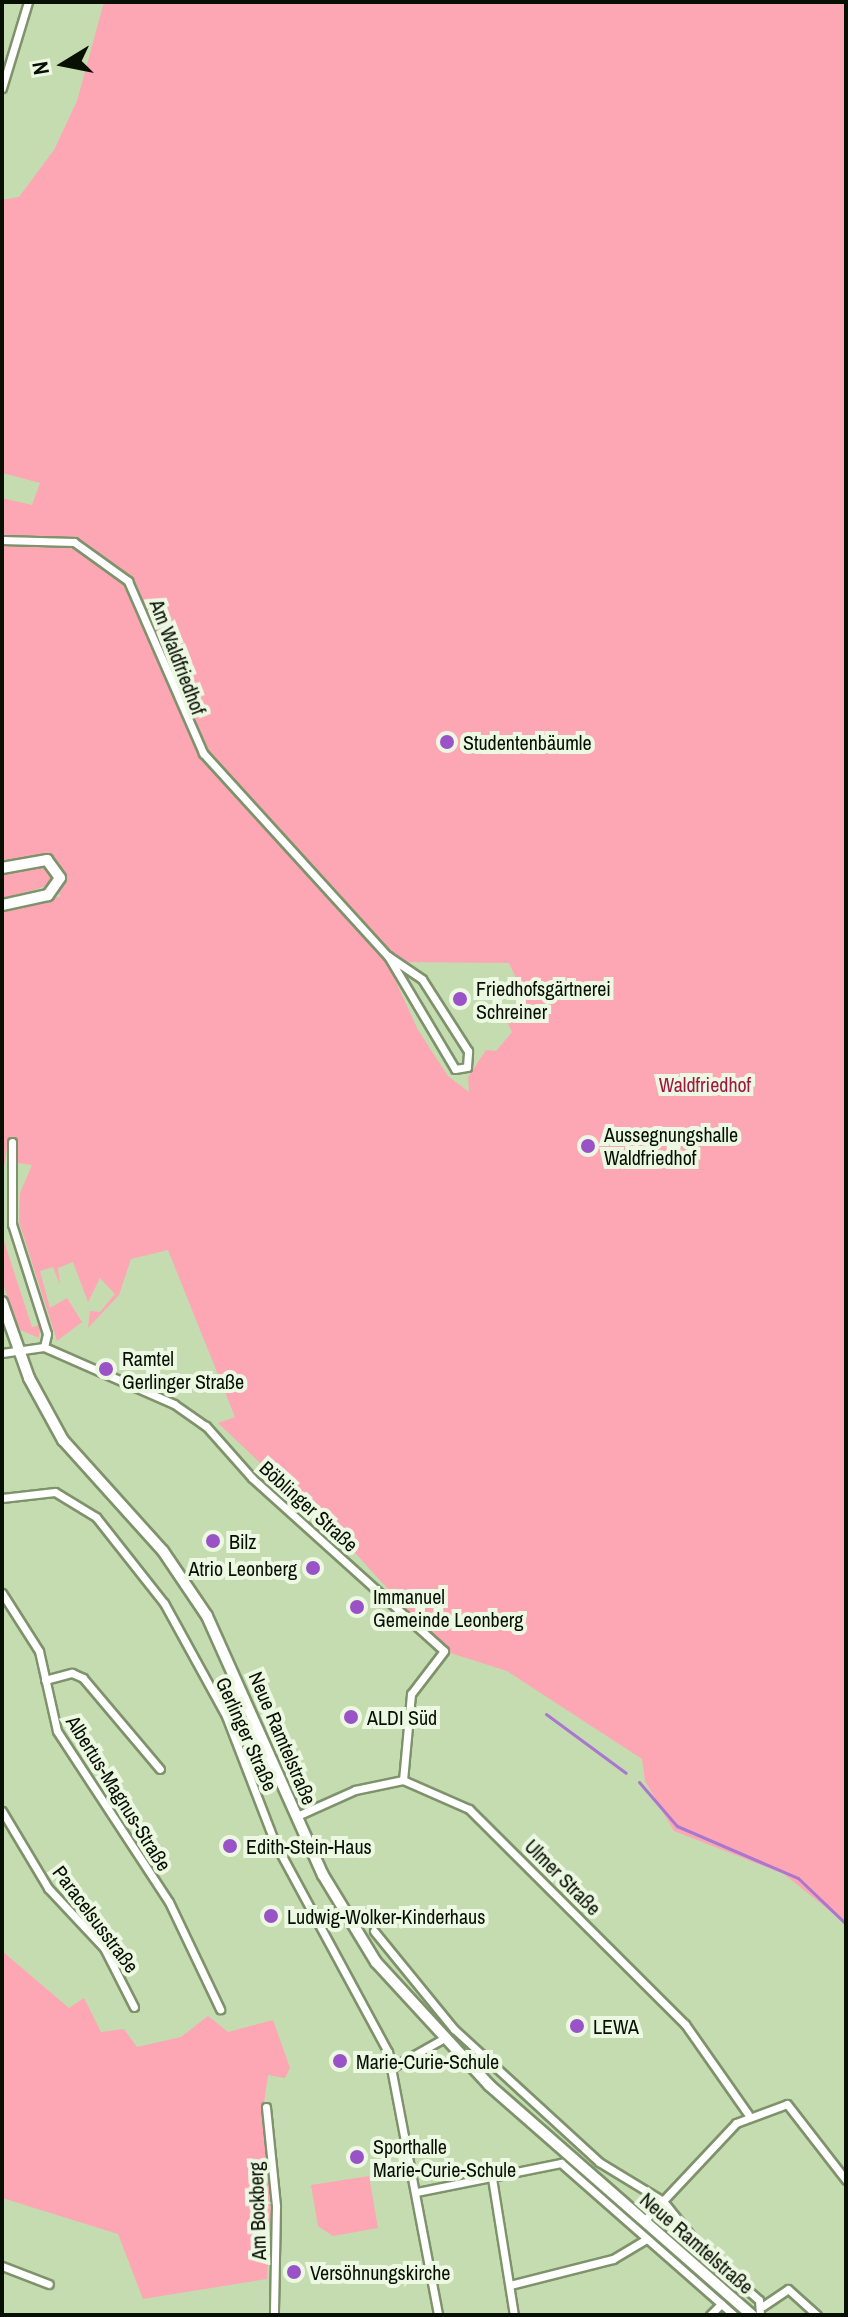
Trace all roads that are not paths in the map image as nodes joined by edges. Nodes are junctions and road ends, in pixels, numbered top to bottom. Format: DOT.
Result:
graph roads {
  1 [pos="28,2"];
  2 [pos="2,88"];
  3 [pos="2,540"];
  4 [pos="2,868"];
  5 [pos="2,905"];
  6 [pos="388,956"];
  7 [pos="12,1142"];
  8 [pos="2,1302"];
  9 [pos="44,1347"];
  10 [pos="18,1352"];
  11 [pos="2,1353"];
  12 [pos="2,1498"];
  13 [pos="2,1593"];
  14 [pos="45,1680"];
  15 [pos="160,1769"];
  16 [pos="403,1780"];
  17 [pos="2,1811"];
  18 [pos="297,1816"];
  19 [pos="374,1931"];
  20 [pos="134,2007"];
  21 [pos="220,2009"];
  22 [pos="441,2040"];
  23 [pos="393,2067"];
  24 [pos="266,2107"];
  25 [pos="748,2114"];
  26 [pos="492,2178"];
  27 [pos="846,2180"];
  28 [pos="417,2192"];
  29 [pos="663,2201"];
  30 [pos="644,2221"];
  31 [pos="646,2239"];
  32 [pos="2,2266"];
  33 [pos="49,2284"];
  34 [pos="510,2285"];
  35 [pos="721,2304"];
  36 [pos="763,2306"];
  37 [pos="274,2315"];
  38 [pos="438,2315"];
  39 [pos="514,2315"];
  40 [pos="710,2315"];
  41 [pos="734,2315"];
  42 [pos="752,2315"];
  43 [pos="760,2315"];
  44 [pos="817,2315"];
  1 -- 2 [label="street"];
  3 -- 6 [label="street, Am Waldfriedhof"];
  4 -- 5 [label="main road"];
  6 -- 6 [label="street, Am Waldfriedhof"];
  7 -- 9 [label="street"];
  8 -- 10 [label="main road, Neue Ramtelstraße"];
  9 -- 10 [label="street"];
  9 -- 16 [label="street, Böblinger Straße"];
  10 -- 11 [label="street"];
  10 -- 18 [label="main road, Neue Ramtelstraße"];
  12 -- 23 [label="street, Gerlinger Straße"];
  13 -- 14 [label="street, Albertus-Magnus-Straße"];
  14 -- 15 [label="street"];
  14 -- 21 [label="street, Albertus-Magnus-Straße"];
  16 -- 18 [label="street"];
  16 -- 25 [label="street, Ulmer Straße"];
  17 -- 20 [label="street, Paracelsusstraße"];
  18 -- 22 [label="main road, Neue Ramtelstraße"];
  19 -- 29 [label="street, Neue Ramtelstraße"];
  22 -- 23 [label="street"];
  22 -- 30 [label="main road, Neue Ramtelstraße"];
  23 -- 28 [label="street, Gerlinger Straße"];
  24 -- 37 [label="street, Am Bockberg"];
  25 -- 27 [label="street"];
  25 -- 29 [label="street"];
  26 -- 28 [label="street"];
  26 -- 31 [label="street"];
  26 -- 34 [label="street"];
  28 -- 38 [label="street, Gerlinger Straße"];
  29 -- 30 [label="street"];
  29 -- 36 [label="street, Neue Ramtelstraße"];
  30 -- 42 [label="main road, Neue Ramtelstraße"];
  31 -- 34 [label="street"];
  31 -- 35 [label="street"];
  32 -- 33 [label="street"];
  34 -- 39 [label="street"];
  35 -- 40 [label="street"];
  35 -- 41 [label="street"];
  36 -- 43 [label="street, Neue Ramtelstraße"];
  36 -- 44 [label="street"];
}
